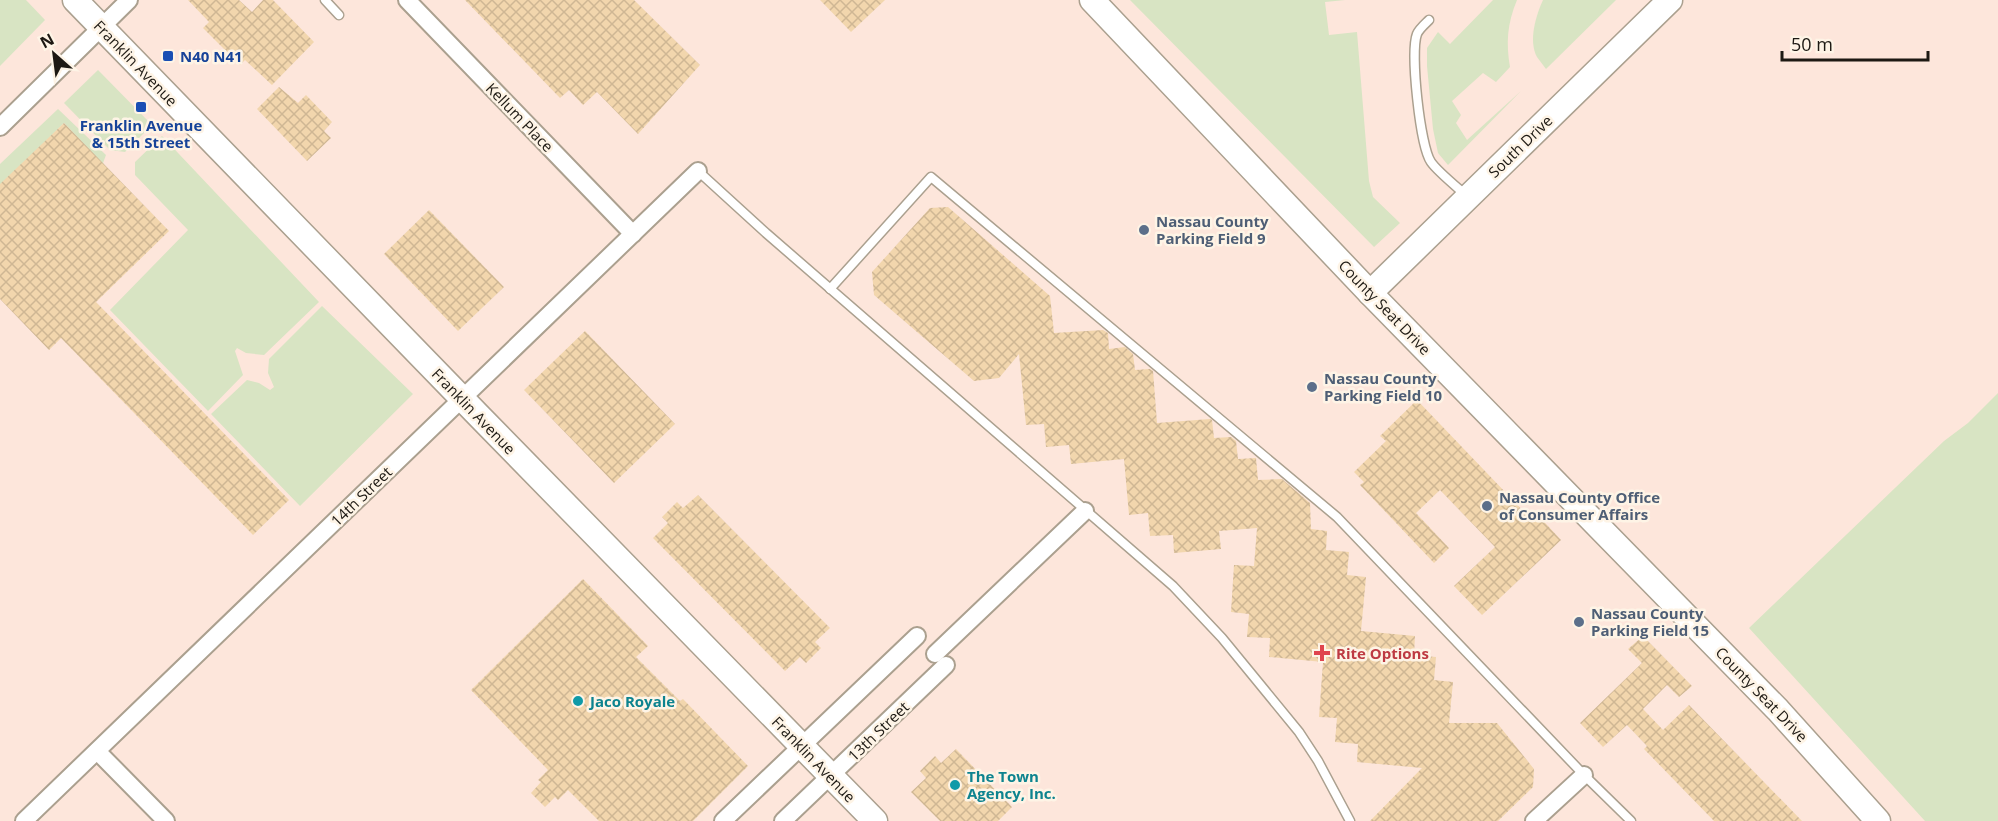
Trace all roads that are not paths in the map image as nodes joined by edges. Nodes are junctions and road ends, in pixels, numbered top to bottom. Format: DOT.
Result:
graph roads {
  1 [pos="75,0"];
  2 [pos="129,0"];
  3 [pos="325,0"];
  4 [pos="407,0"];
  5 [pos="1092,0"];
  6 [pos="1670,0"];
  7 [pos="339,15"];
  8 [pos="1429,20"];
  9 [pos="102,27"];
  10 [pos="0,127"];
  11 [pos="698,171"];
  12 [pos="1468,197"];
  13 [pos="633,234"];
  14 [pos="830,289"];
  15 [pos="1370,292"];
  16 [pos="462,399"];
  17 [pos="1085,511"];
  18 [pos="917,636"];
  19 [pos="801,746"];
  20 [pos="97,751"];
  21 [pos="1584,775"];
  22 [pos="830,776"];
  23 [pos="163,820"];
  24 [pos="24,821"];
  25 [pos="723,821"];
  26 [pos="783,821"];
  27 [pos="875,821"];
  28 [pos="1350,821"];
  29 [pos="1534,821"];
  30 [pos="1631,821"];
  31 [pos="1878,821"];
  1 -- 9 [label="street, Franklin Avenue"];
  2 -- 9 [label="street"];
  3 -- 7 [label="lane"];
  4 -- 13 [label="street, Kellum Place"];
  5 -- 15 [label="street, County Seat Drive"];
  6 -- 12 [label="street, South Drive"];
  8 -- 12 [label="lane"];
  9 -- 10 [label="street"];
  9 -- 16 [label="street, Franklin Avenue"];
  11 -- 13 [label="street, 14th Street"];
  11 -- 14 [label="lane"];
  12 -- 15 [label="street, South Drive"];
  13 -- 16 [label="street, 14th Street"];
  14 -- 17 [label="lane"];
  14 -- 21 [label="lane"];
  15 -- 31 [label="street, County Seat Drive"];
  16 -- 19 [label="street, Franklin Avenue"];
  16 -- 20 [label="street, 14th Street"];
  17 -- 22 [label="street, 13th Street"];
  17 -- 28 [label="lane"];
  18 -- 19 [label="street"];
  19 -- 22 [label="street, Franklin Avenue"];
  19 -- 25 [label="street"];
  20 -- 23 [label="street"];
  20 -- 24 [label="street, 14th Street"];
  21 -- 29 [label="street"];
  21 -- 30 [label="lane"];
  22 -- 26 [label="street, 13th Street"];
  22 -- 27 [label="street, Franklin Avenue"];
}
